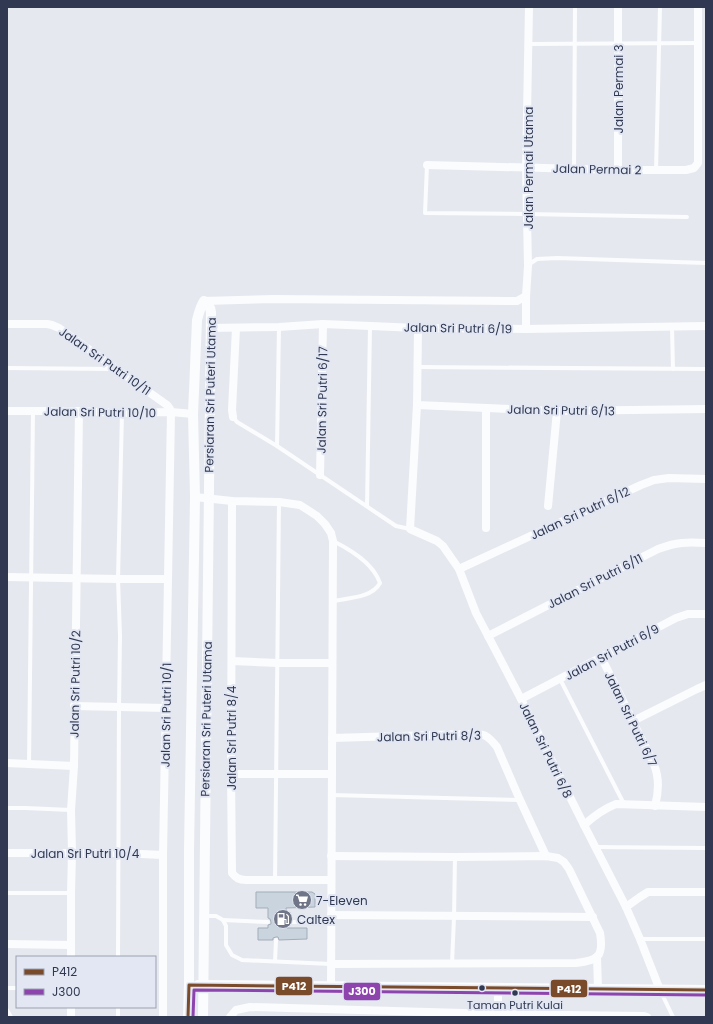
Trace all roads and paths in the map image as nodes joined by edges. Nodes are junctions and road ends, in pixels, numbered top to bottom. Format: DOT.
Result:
graph roads {
  1 [pos="529,7"];
  2 [pos="575,7"];
  3 [pos="618,7"];
  4 [pos="660,7"];
  5 [pos="698,7"];
  6 [pos="659,43"];
  7 [pos="698,43"];
  8 [pos="529,44"];
  9 [pos="574,44"];
  10 [pos="618,44"];
  11 [pos="427,165"];
  12 [pos="526,168"];
  13 [pos="574,169"];
  14 [pos="618,170"];
  15 [pos="656,171"];
  16 [pos="527,214"];
  17 [pos="687,217"];
  18 [pos="706,263"];
  19 [pos="528,266"];
  20 [pos="526,296"];
  21 [pos="204,301"];
  22 [pos="7,324"];
  23 [pos="323,324"];
  24 [pos="370,326"];
  25 [pos="672,326"];
  26 [pos="706,326"];
  27 [pos="279,327"];
  28 [pos="210,328"];
  29 [pos="236,328"];
  30 [pos="418,328"];
  31 [pos="526,329"];
  32 [pos="417,367"];
  33 [pos="7,368"];
  34 [pos="116,369"];
  35 [pos="673,369"];
  36 [pos="706,369"];
  37 [pos="417,406"];
  38 [pos="486,408"];
  39 [pos="706,409"];
  40 [pos="7,411"];
  41 [pos="33,411"];
  42 [pos="79,411"];
  43 [pos="556,411"];
  44 [pos="172,412"];
  45 [pos="122,413"];
  46 [pos="194,414"];
  47 [pos="233,416"];
  48 [pos="277,446"];
  49 [pos="320,475"];
  50 [pos="706,479"];
  51 [pos="194,497"];
  52 [pos="208,498"];
  53 [pos="232,501"];
  54 [pos="279,502"];
  55 [pos="368,506"];
  56 [pos="548,506"];
  57 [pos="410,528"];
  58 [pos="486,528"];
  59 [pos="333,541"];
  60 [pos="706,543"];
  61 [pos="459,569"];
  62 [pos="7,577"];
  63 [pos="32,578"];
  64 [pos="76,578"];
  65 [pos="168,578"];
  66 [pos="118,579"];
  67 [pos="333,601"];
  68 [pos="706,614"];
  69 [pos="488,636"];
  70 [pos="601,657"];
  71 [pos="232,661"];
  72 [pos="278,663"];
  73 [pos="332,663"];
  74 [pos="560,679"];
  75 [pos="706,685"];
  76 [pos="521,699"];
  77 [pos="74,706"];
  78 [pos="119,707"];
  79 [pos="166,708"];
  80 [pos="633,721"];
  81 [pos="332,738"];
  82 [pos="7,763"];
  83 [pos="29,764"];
  84 [pos="74,766"];
  85 [pos="231,774"];
  86 [pos="277,774"];
  87 [pos="332,774"];
  88 [pos="332,795"];
  89 [pos="520,800"];
  90 [pos="624,804"];
  91 [pos="655,806"];
  92 [pos="706,807"];
  93 [pos="7,808"];
  94 [pos="71,810"];
  95 [pos="584,825"];
  96 [pos="595,847"];
  97 [pos="706,848"];
  98 [pos="7,853"];
  99 [pos="72,853"];
  100 [pos="119,853"];
  101 [pos="163,855"];
  102 [pos="331,856"];
  103 [pos="546,856"];
  104 [pos="455,857"];
  105 [pos="275,880"];
  106 [pos="331,880"];
  107 [pos="706,892"];
  108 [pos="7,893"];
  109 [pos="71,893"];
  110 [pos="626,907"];
  111 [pos="204,916"];
  112 [pos="454,917"];
  113 [pos="593,917"];
  114 [pos="331,919"];
  115 [pos="223,920"];
  116 [pos="268,922"];
  117 [pos="287,922"];
  118 [pos="640,939"];
  119 [pos="706,939"];
  120 [pos="276,940"];
  121 [pos="7,944"];
  122 [pos="71,945"];
  123 [pos="71,956"];
  124 [pos="118,956"];
  125 [pos="597,957"];
  126 [pos="275,961"];
  127 [pos="331,964"];
  128 [pos="452,964"];
  129 [pos="189,985"];
  130 [pos="204,986"];
  131 [pos="330,987"];
  132 [pos="498,988"];
  133 [pos="598,989"];
  134 [pos="660,990"];
  135 [pos="706,990"];
  136 [pos="7,1010"];
  137 [pos="380,1014"];
  138 [pos="498,1015"];
  139 [pos="11,1017"];
  140 [pos="162,1017"];
  141 [pos="188,1017"];
  142 [pos="203,1017"];
  143 [pos="230,1017"];
  144 [pos="647,1017"];
  145 [pos="673,1017"];
  1 -- 8 [label="street, Jalan Permai Utama"];
  2 -- 9 [label="lane"];
  3 -- 10 [label="street, Jalan Permai 3"];
  4 -- 6 [label="lane"];
  5 -- 7 [label="street"];
  6 -- 7 [label="lane"];
  6 -- 10 [label="lane"];
  6 -- 15 [label="lane"];
  7 -- 15 [label="street, Jalan Permai 2"];
  8 -- 9 [label="lane"];
  8 -- 12 [label="street, Jalan Permai Utama"];
  9 -- 10 [label="lane"];
  9 -- 13 [label="lane"];
  10 -- 14 [label="street, Jalan Permai 3"];
  11 -- 12 [label="street, Jalan Permai 2"];
  11 -- 16 [label="lane"];
  12 -- 13 [label="street, Jalan Permai 2"];
  12 -- 16 [label="street, Jalan Permai Utama"];
  13 -- 14 [label="street, Jalan Permai 2"];
  14 -- 15 [label="street, Jalan Permai 2"];
  16 -- 17 [label="lane"];
  16 -- 19 [label="street, Jalan Permai Utama"];
  18 -- 19 [label="lane"];
  19 -- 20 [label="street, Jalan Permai Utama"];
  20 -- 21 [label="street"];
  20 -- 31 [label="street, Jalan Permai Utama"];
  21 -- 28 [label="street, Persiaran Sri Puteri Utama"];
  21 -- 46 [label="street, Persiaran Sri Puteri Utama"];
  22 -- 34 [label="street, Jalan Sri Putri 10/11"];
  23 -- 24 [label="street, Jalan Sri Putri 6/19"];
  23 -- 27 [label="street, Jalan Sri Putri 6/19"];
  23 -- 49 [label="street, Jalan Sri Putri 6/17"];
  24 -- 30 [label="street, Jalan Sri Putri 6/19"];
  24 -- 55 [label="lane"];
  25 -- 26 [label="street, Jalan Sri Putri 6/19"];
  25 -- 31 [label="street, Jalan Sri Putri 6/19"];
  25 -- 35 [label="lane"];
  27 -- 29 [label="street, Jalan Sri Putri 6/19"];
  27 -- 48 [label="lane"];
  28 -- 29 [label="street, Jalan Sri Putri 6/19"];
  28 -- 52 [label="street, Persiaran Sri Puteri Utama"];
  29 -- 47 [label="street"];
  30 -- 31 [label="street, Jalan Sri Putri 6/19"];
  30 -- 32 [label="street"];
  32 -- 35 [label="lane"];
  32 -- 37 [label="street"];
  33 -- 34 [label="lane"];
  34 -- 44 [label="street, Jalan Sri Putri 10/11"];
  35 -- 36 [label="lane"];
  37 -- 38 [label="street, Jalan Sri Putri 6/13"];
  37 -- 57 [label="street"];
  38 -- 43 [label="street, Jalan Sri Putri 6/13"];
  38 -- 58 [label="street"];
  39 -- 43 [label="street, Jalan Sri Putri 6/13"];
  40 -- 41 [label="street, Jalan Sri Putri 10/10"];
  41 -- 42 [label="street, Jalan Sri Putri 10/10"];
  41 -- 63 [label="lane"];
  42 -- 45 [label="street, Jalan Sri Putri 10/10"];
  42 -- 64 [label="street, Jalan Sri Putri 10/2"];
  43 -- 56 [label="street"];
  44 -- 45 [label="street, Jalan Sri Putri 10/10"];
  44 -- 46 [label="street, Jalan Sri Putri 10/10"];
  44 -- 65 [label="street, Jalan Sri Putri 10/1"];
  45 -- 66 [label="lane"];
  46 -- 51 [label="street, Persiaran Sri Puteri Utama"];
  47 -- 48 [label="lane"];
  48 -- 49 [label="lane"];
  49 -- 55 [label="lane"];
  50 -- 61 [label="street, Jalan Sri Putri 6/12"];
  51 -- 52 [label="street"];
  51 -- 129 [label="street, Persiaran Sri Puteri Utama"];
  52 -- 53 [label="street"];
  52 -- 111 [label="street, Persiaran Sri Puteri Utama"];
  53 -- 54 [label="street"];
  53 -- 71 [label="street, Jalan Sri Putri 8/4"];
  54 -- 59 [label="street"];
  54 -- 72 [label="lane"];
  55 -- 57 [label="lane"];
  57 -- 61 [label="street, Jalan Sri Putri 6/8"];
  59 -- 67 [label="street"];
  59 -- 67 [label="lane"];
  60 -- 69 [label="street, Jalan Sri Putri 6/11"];
  61 -- 69 [label="street, Jalan Sri Putri 6/8"];
  62 -- 63 [label="street"];
  63 -- 64 [label="street"];
  63 -- 83 [label="lane"];
  64 -- 66 [label="street"];
  64 -- 77 [label="street, Jalan Sri Putri 10/2"];
  65 -- 66 [label="street"];
  65 -- 79 [label="street, Jalan Sri Putri 10/1"];
  66 -- 78 [label="lane"];
  67 -- 73 [label="street"];
  68 -- 70 [label="street, Jalan Sri Putri 6/9"];
  69 -- 76 [label="street, Jalan Sri Putri 6/8"];
  70 -- 74 [label="street, Jalan Sri Putri 6/9"];
  70 -- 80 [label="street, Jalan Sri Putri 6/7"];
  71 -- 72 [label="street"];
  71 -- 85 [label="street, Jalan Sri Putri 8/4"];
  72 -- 73 [label="street"];
  72 -- 86 [label="lane"];
  73 -- 81 [label="street"];
  74 -- 76 [label="street, Jalan Sri Putri 6/9"];
  74 -- 90 [label="lane"];
  75 -- 80 [label="street"];
  76 -- 95 [label="street, Jalan Sri Putri 6/8"];
  77 -- 78 [label="street"];
  77 -- 84 [label="street, Jalan Sri Putri 10/2"];
  78 -- 79 [label="street"];
  78 -- 100 [label="lane"];
  79 -- 101 [label="street, Jalan Sri Putri 10/1"];
  80 -- 91 [label="street, Jalan Sri Putri 6/7"];
  81 -- 87 [label="street"];
  81 -- 89 [label="street, Jalan Sri Putri 8/3"];
  82 -- 83 [label="street"];
  83 -- 84 [label="street"];
  84 -- 94 [label="street, Jalan Sri Putri 10/2"];
  85 -- 86 [label="street"];
  85 -- 105 [label="street, Jalan Sri Putri 8/4"];
  86 -- 87 [label="street"];
  86 -- 105 [label="lane"];
  87 -- 88 [label="street"];
  88 -- 89 [label="lane"];
  88 -- 102 [label="street"];
  89 -- 103 [label="street, Jalan Sri Putri 8/3"];
  90 -- 91 [label="street"];
  90 -- 95 [label="street"];
  91 -- 92 [label="street"];
  93 -- 94 [label="lane"];
  94 -- 99 [label="street, Jalan Sri Putri 10/2"];
  95 -- 96 [label="street, Jalan Sri Putri 6/8"];
  96 -- 97 [label="lane"];
  96 -- 110 [label="street, Jalan Sri Putri 6/8"];
  98 -- 99 [label="street, Jalan Sri Putri 10/4"];
  99 -- 100 [label="street, Jalan Sri Putri 10/4"];
  99 -- 109 [label="street, Jalan Sri Putri 10/2"];
  100 -- 101 [label="street, Jalan Sri Putri 10/4"];
  100 -- 124 [label="lane"];
  101 -- 140 [label="street, Jalan Sri Putri 10/1"];
  102 -- 104 [label="street"];
  102 -- 106 [label="street"];
  103 -- 104 [label="street"];
  103 -- 113 [label="street"];
  104 -- 112 [label="lane"];
  105 -- 106 [label="street, Jalan Sri Putri 8/4"];
  106 -- 114 [label="street"];
  107 -- 110 [label="street"];
  108 -- 109 [label="lane"];
  109 -- 122 [label="street, Jalan Sri Putri 10/2"];
  110 -- 118 [label="street, Jalan Sri Putri 6/8"];
  111 -- 115 [label="lane"];
  111 -- 130 [label="street, Persiaran Sri Puteri Utama"];
  112 -- 113 [label="street"];
  112 -- 114 [label="street"];
  112 -- 128 [label="lane"];
  113 -- 125 [label="street"];
  114 -- 117 [label="lane"];
  114 -- 127 [label="street"];
  115 -- 116 [label="lane"];
  115 -- 126 [label="lane"];
  118 -- 119 [label="lane"];
  118 -- 134 [label="street, Jalan Sri Putri 6/8"];
  120 -- 126 [label="lane"];
  121 -- 122 [label="street"];
  122 -- 123 [label="street, Jalan Sri Putri 10/2"];
  125 -- 128 [label="street"];
  125 -- 133 [label="street"];
  126 -- 127 [label="lane"];
  127 -- 128 [label="street"];
  127 -- 131 [label="street"];
  129 -- 130 [label="street"];
  129 -- 141 [label="street, Persiaran Sri Puteri Utama"];
  130 -- 131 [label="street"];
  130 -- 142 [label="street, Persiaran Sri Puteri Utama"];
  131 -- 132 [label="street"];
  132 -- 133 [label="street"];
  132 -- 138 [label="street"];
  133 -- 134 [label="street"];
  134 -- 135 [label="street"];
  134 -- 145 [label="lane"];
  136 -- 139 [label="lane"];
  137 -- 138 [label="street"];
  137 -- 143 [label="street"];
  138 -- 144 [label="street"];
}
